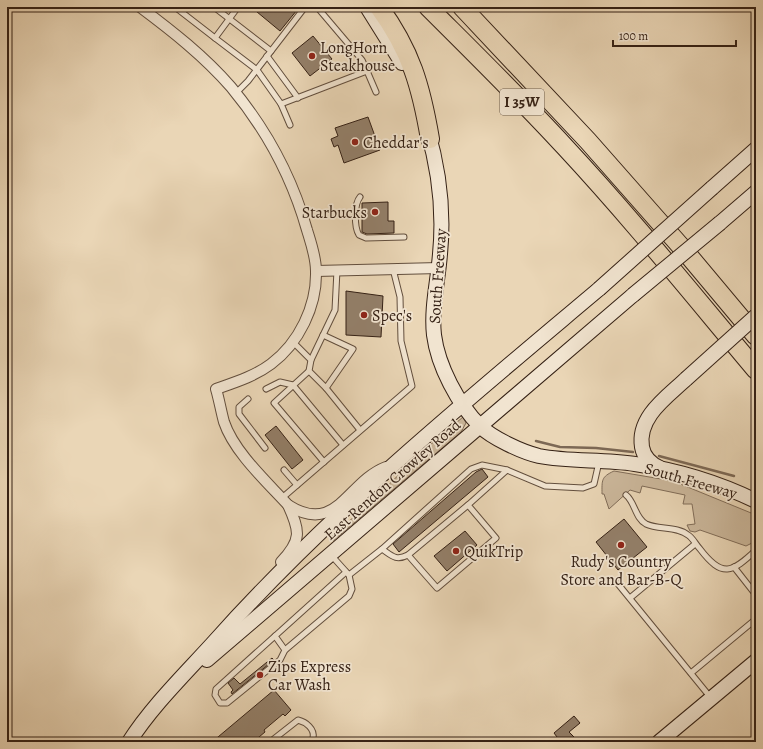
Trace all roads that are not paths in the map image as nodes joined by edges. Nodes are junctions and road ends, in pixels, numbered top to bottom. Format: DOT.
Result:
graph roads {
  1 [pos="140,7"];
  2 [pos="175,7"];
  3 [pos="214,7"];
  4 [pos="238,7"];
  5 [pos="305,7"];
  6 [pos="317,7"];
  7 [pos="368,7"];
  8 [pos="379,7"];
  9 [pos="428,7"];
  10 [pos="462,7"];
  11 [pos="230,19"];
  12 [pos="215,38"];
  13 [pos="269,54"];
  14 [pos="256,70"];
  15 [pos="367,71"];
  16 [pos="376,92"];
  17 [pos="236,93"];
  18 [pos="298,98"];
  19 [pos="281,104"];
  20 [pos="290,125"];
  21 [pos="430,139"];
  22 [pos="756,149"];
  23 [pos="756,192"];
  24 [pos="360,196"];
  25 [pos="404,237"];
  26 [pos="439,268"];
  27 [pos="393,269"];
  28 [pos="337,270"];
  29 [pos="316,271"];
  30 [pos="756,316"];
  31 [pos="323,334"];
  32 [pos="756,336"];
  33 [pos="292,342"];
  34 [pos="311,360"];
  35 [pos="756,370"];
  36 [pos="309,371"];
  37 [pos="293,385"];
  38 [pos="326,388"];
  39 [pos="266,389"];
  40 [pos="248,398"];
  41 [pos="463,404"];
  42 [pos="480,426"];
  43 [pos="360,430"];
  44 [pos="343,445"];
  45 [pos="265,448"];
  46 [pos="599,461"];
  47 [pos="324,462"];
  48 [pos="398,462"];
  49 [pos="664,469"];
  50 [pos="284,470"];
  51 [pos="507,470"];
  52 [pos="297,485"];
  53 [pos="626,495"];
  54 [pos="285,501"];
  55 [pos="756,501"];
  56 [pos="468,505"];
  57 [pos="316,536"];
  58 [pos="695,544"];
  59 [pos="382,549"];
  60 [pos="756,550"];
  61 [pos="330,554"];
  62 [pos="408,555"];
  63 [pos="734,567"];
  64 [pos="348,574"];
  65 [pos="618,584"];
  66 [pos="756,595"];
  67 [pos="256,596"];
  68 [pos="630,598"];
  69 [pos="756,619"];
  70 [pos="275,636"];
  71 [pos="285,650"];
  72 [pos="756,661"];
  73 [pos="691,673"];
  74 [pos="172,688"];
  75 [pos="712,698"];
  76 [pos="129,742"];
  77 [pos="270,742"];
  78 [pos="310,742"];
  79 [pos="659,742"];
  1 -- 17 [label="street"];
  2 -- 12 [label="lane"];
  3 -- 11 [label="lane"];
  4 -- 11 [label="lane"];
  5 -- 13 [label="lane"];
  6 -- 15 [label="lane"];
  7 -- 21 [label="main road, South Freeway"];
  8 -- 21 [label="highway"];
  9 -- 35 [label="highway, I 35W"];
  10 -- 32 [label="highway, I 35W"];
  11 -- 12 [label="lane"];
  11 -- 13 [label="lane"];
  12 -- 14 [label="lane"];
  13 -- 14 [label="lane"];
  13 -- 18 [label="lane"];
  14 -- 17 [label="lane"];
  14 -- 19 [label="lane"];
  15 -- 16 [label="lane"];
  15 -- 18 [label="lane"];
  17 -- 29 [label="street"];
  18 -- 19 [label="lane"];
  19 -- 20 [label="lane"];
  21 -- 26 [label="main road, South Freeway"];
  22 -- 41 [label="main road, East Rendon Crowley Road, bridge"];
  23 -- 42 [label="main road, East Rendon Crowley Road, bridge"];
  24 -- 25 [label="lane"];
  26 -- 27 [label="street"];
  26 -- 41 [label="main road, South Freeway"];
  27 -- 28 [label="street"];
  27 -- 43 [label="lane"];
  28 -- 29 [label="street"];
  28 -- 31 [label="lane"];
  29 -- 33 [label="street"];
  30 -- 49 [label="main road, bridge"];
  31 -- 34 [label="lane"];
  31 -- 38 [label="lane"];
  33 -- 34 [label="lane"];
  33 -- 54 [label="street"];
  34 -- 36 [label="lane"];
  36 -- 37 [label="lane"];
  36 -- 38 [label="lane"];
  37 -- 39 [label="lane"];
  37 -- 44 [label="lane"];
  37 -- 47 [label="lane"];
  38 -- 43 [label="lane"];
  40 -- 45 [label="lane"];
  41 -- 42 [label="main road, South Freeway"];
  41 -- 48 [label="main road, East Rendon Crowley Road"];
  42 -- 46 [label="main road, South Freeway"];
  42 -- 61 [label="main road, East Rendon Crowley Road"];
  43 -- 44 [label="lane"];
  44 -- 47 [label="lane"];
  46 -- 49 [label="main road, South Freeway"];
  46 -- 51 [label="lane"];
  47 -- 52 [label="lane"];
  48 -- 54 [label="street"];
  48 -- 57 [label="main road, East Rendon Crowley Road"];
  49 -- 55 [label="main road, South Freeway"];
  50 -- 52 [label="lane"];
  51 -- 56 [label="lane"];
  51 -- 59 [label="lane"];
  52 -- 54 [label="lane"];
  53 -- 58 [label="lane"];
  54 -- 67 [label="street"];
  56 -- 62 [label="lane"];
  56 -- 62 [label="lane"];
  57 -- 61 [label="main road"];
  57 -- 67 [label="main road, East Rendon Crowley Road"];
  58 -- 63 [label="lane"];
  58 -- 68 [label="lane"];
  59 -- 62 [label="lane"];
  59 -- 64 [label="lane"];
  60 -- 63 [label="lane"];
  61 -- 64 [label="lane"];
  61 -- 74 [label="main road, East Rendon Crowley Road"];
  63 -- 66 [label="lane"];
  64 -- 70 [label="lane"];
  64 -- 71 [label="lane"];
  65 -- 68 [label="lane"];
  67 -- 74 [label="main road, East Rendon Crowley Road"];
  68 -- 73 [label="lane"];
  69 -- 73 [label="lane"];
  70 -- 71 [label="lane"];
  70 -- 71 [label="lane"];
  72 -- 75 [label="main road"];
  73 -- 75 [label="lane"];
  74 -- 76 [label="main road, East Rendon Crowley Road"];
  75 -- 79 [label="main road"];
  77 -- 78 [label="lane"];
}
